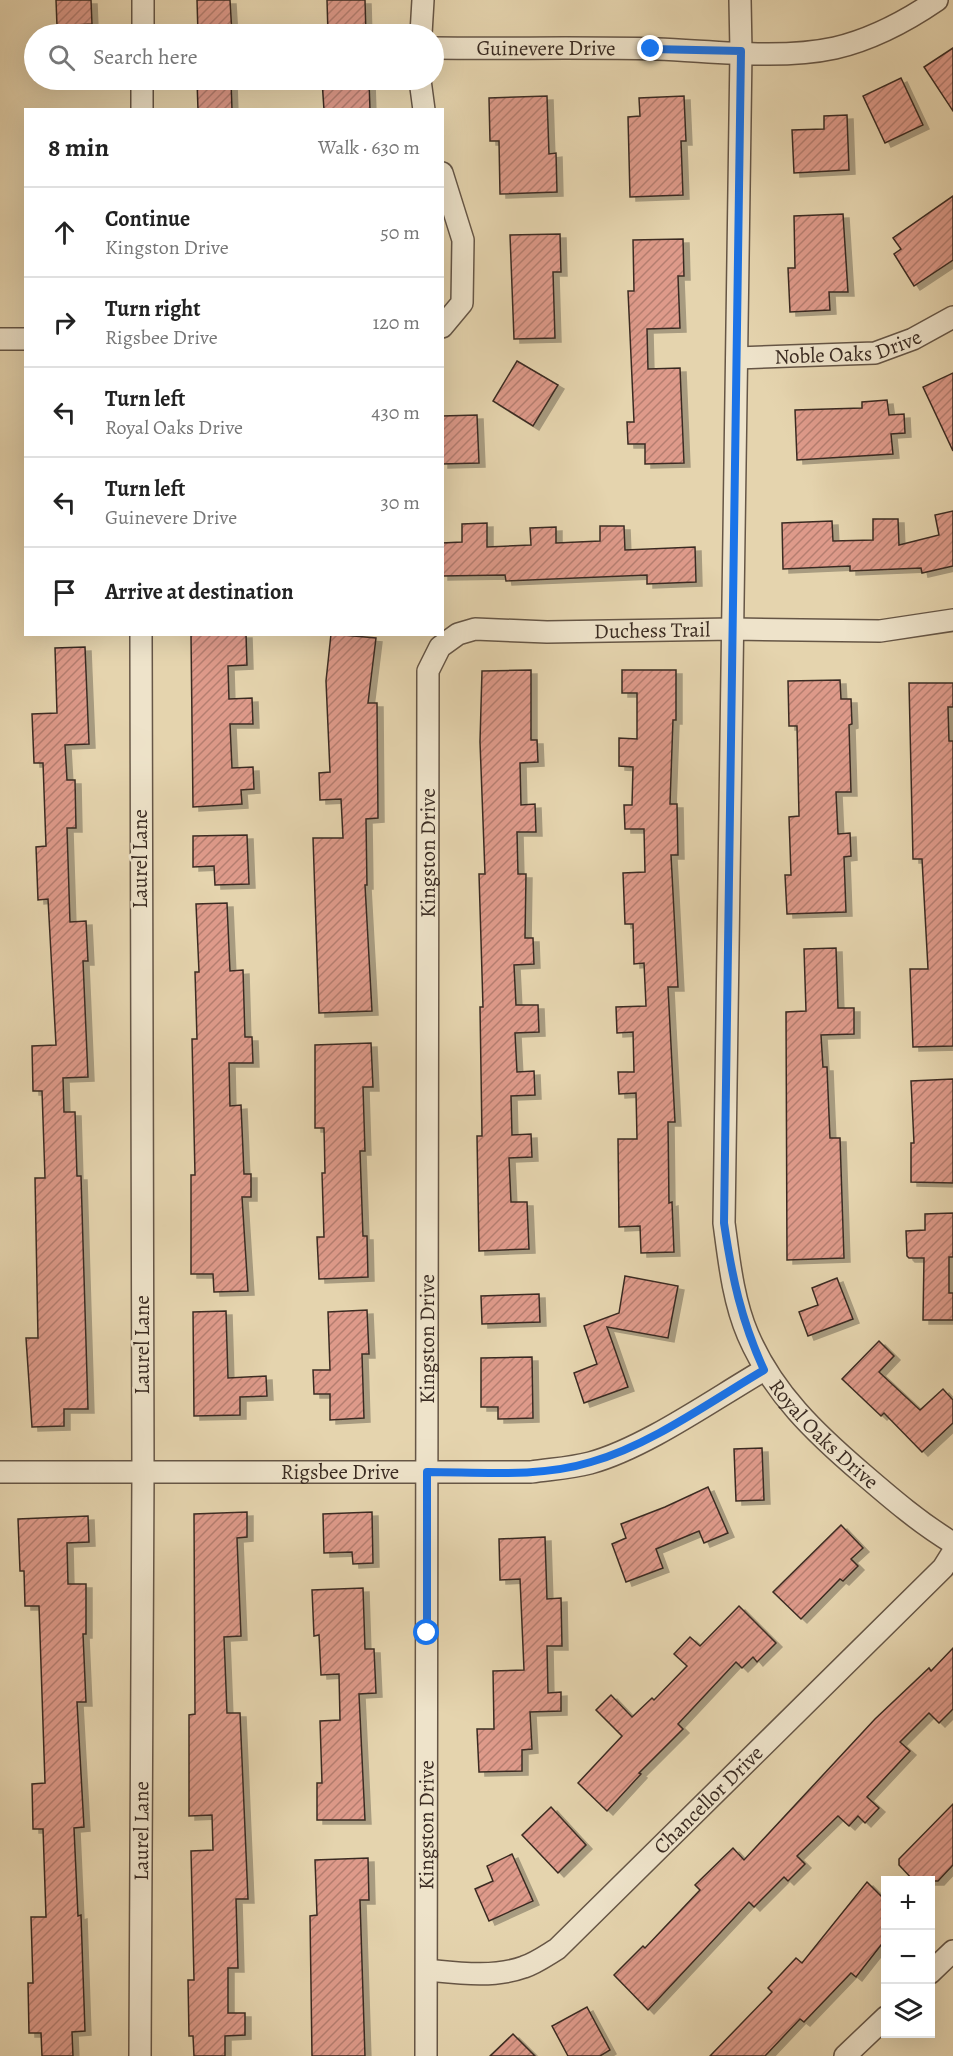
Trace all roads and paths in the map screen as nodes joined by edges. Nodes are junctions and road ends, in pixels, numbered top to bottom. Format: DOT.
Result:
graph roads {
  1 [pos="143,0"];
  2 [pos="423,0"];
  3 [pos="740,0"];
  4 [pos="937,0"];
  5 [pos="143,24"];
  6 [pos="422,24"];
  7 [pos="444,48"];
  8 [pos="741,51"];
  9 [pos="142,90"];
  10 [pos="421,90"];
  11 [pos="142,108"];
  12 [pos="424,108"];
  13 [pos="444,179"];
  14 [pos="953,318"];
  15 [pos="444,325"];
  16 [pos="0,339"];
  17 [pos="24,339"];
  18 [pos="737,358"];
  19 [pos="953,620"];
  20 [pos="733,628"];
  21 [pos="458,634"];
  22 [pos="141,636"];
  23 [pos="764,1370"];
  24 [pos="0,1472"];
  25 [pos="142,1472"];
  26 [pos="427,1472"];
  27 [pos="953,1543"];
  28 [pos="953,1552"];
  29 [pos="953,1951"];
  30 [pos="935,1968"];
  31 [pos="427,1970"];
  32 [pos="881,2021"];
  33 [pos="140,2056"];
  34 [pos="426,2056"];
  35 [pos="845,2056"];
  1 -- 5 [label="street"];
  2 -- 6 [label="street"];
  3 -- 8 [label="street, Royal Oaks Drive"];
  4 -- 8 [label="street, Guinevere Drive"];
  7 -- 8 [label="street, Guinevere Drive"];
  8 -- 18 [label="street, Royal Oaks Drive"];
  9 -- 11 [label="street"];
  10 -- 12 [label="street"];
  13 -- 15 [label="street"];
  14 -- 18 [label="street, Noble Oaks Drive"];
  16 -- 17 [label="street"];
  18 -- 20 [label="street, Royal Oaks Drive"];
  19 -- 20 [label="street, Duchess Trail"];
  20 -- 21 [label="street, Duchess Trail"];
  20 -- 23 [label="street, Royal Oaks Drive"];
  21 -- 26 [label="street, Kingston Drive"];
  22 -- 25 [label="street, Laurel Lane"];
  23 -- 26 [label="street, Rigsbee Drive"];
  23 -- 27 [label="street, Royal Oaks Drive"];
  24 -- 25 [label="street, Rigsbee Drive"];
  25 -- 26 [label="street, Rigsbee Drive"];
  25 -- 33 [label="street, Laurel Lane"];
  26 -- 31 [label="street, Kingston Drive"];
  28 -- 31 [label="street, Chancellor Drive"];
  29 -- 30 [label="street"];
  31 -- 34 [label="street, Kingston Drive"];
  32 -- 35 [label="street"];
}
